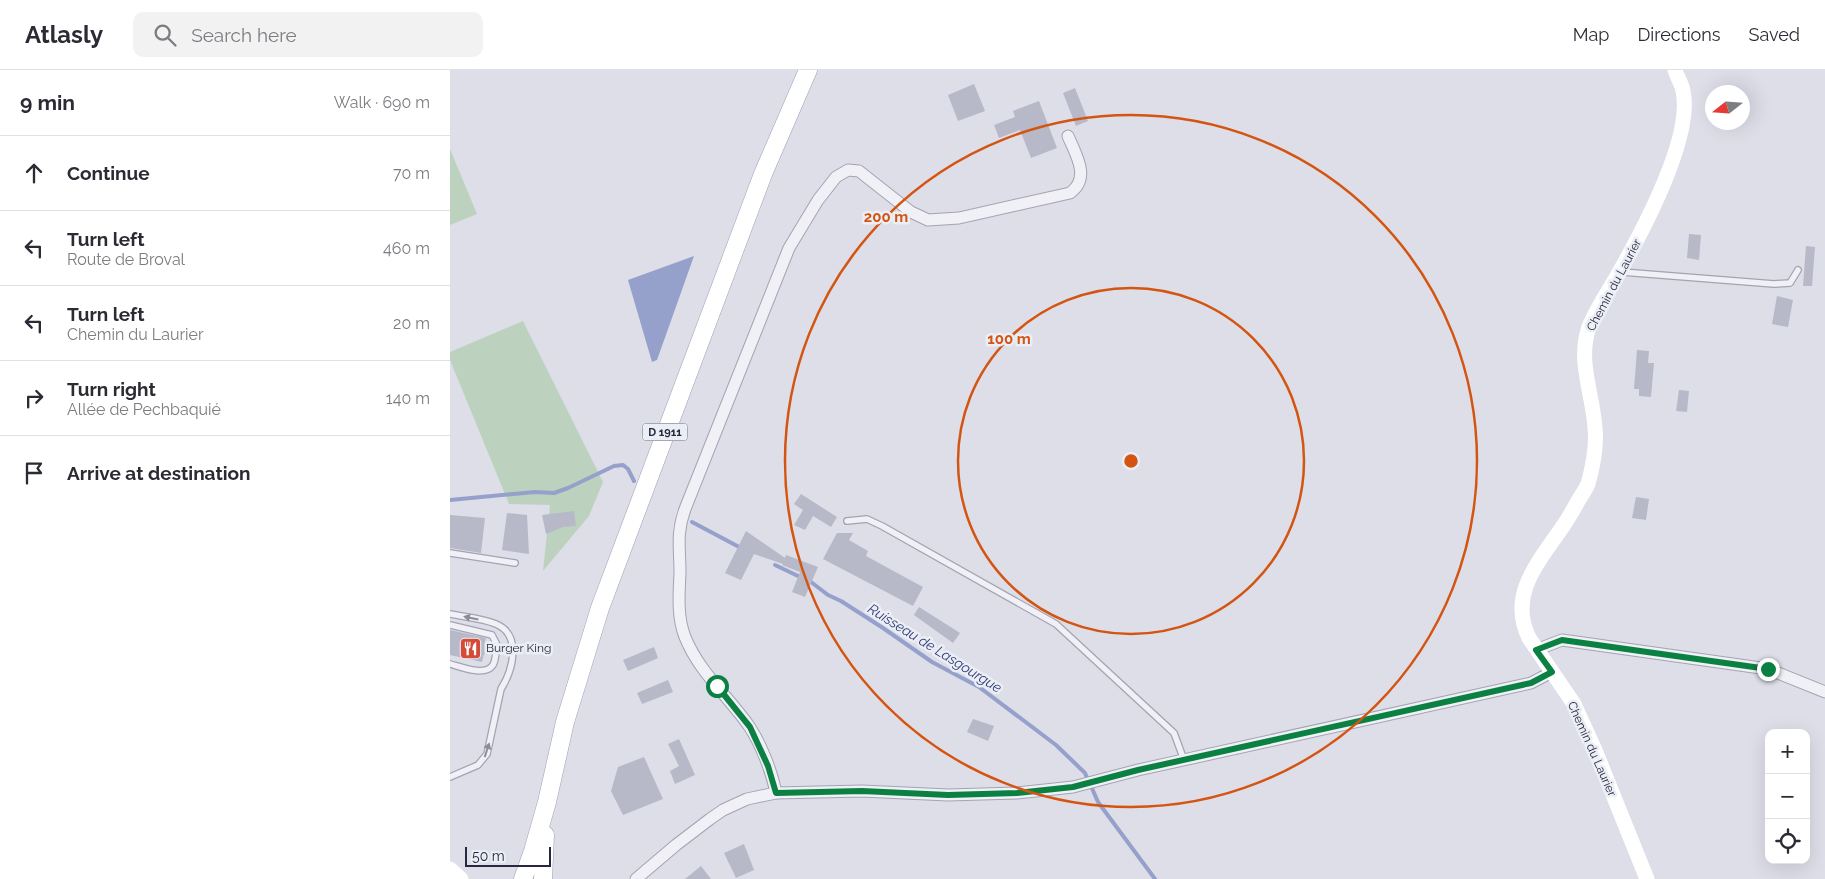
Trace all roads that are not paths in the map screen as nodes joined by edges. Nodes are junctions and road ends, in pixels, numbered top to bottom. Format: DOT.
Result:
graph roads {
  1 [pos="808,70"];
  2 [pos="1675,70"];
  3 [pos="1068,136"];
  4 [pos="1798,270"];
  5 [pos="1620,272"];
  6 [pos="847,521"];
  7 [pos="450,553"];
  8 [pos="515,563"];
  9 [pos="450,614"];
  10 [pos="450,625"];
  11 [pos="1536,650"];
  12 [pos="450,664"];
  13 [pos="1552,672"];
  14 [pos="1825,692"];
  15 [pos="1184,760"];
  16 [pos="450,777"];
  17 [pos="776,793"];
  18 [pos="547,802"];
  19 [pos="450,869"];
  20 [pos="461,879"];
  21 [pos="522,879"];
  22 [pos="543,879"];
  23 [pos="636,879"];
  24 [pos="1647,879"];
  1 -- 18 [label="main road, D 1911"];
  2 -- 5 [label="street, Chemin du Laurier"];
  3 -- 17 [label="street"];
  4 -- 5 [label="lane"];
  5 -- 11 [label="street, Chemin du Laurier"];
  6 -- 15 [label="lane"];
  7 -- 8 [label="lane"];
  16 -- 9 [label="lane, one-way"];
  10 -- 12 [label="lane"];
  11 -- 13 [label="street, Chemin du Laurier"];
  11 -- 14 [label="street"];
  13 -- 15 [label="street"];
  13 -- 24 [label="street, Chemin du Laurier"];
  15 -- 17 [label="street"];
  17 -- 23 [label="street"];
  18 -- 21 [label="main road, D 1911"];
  18 -- 22 [label="main road, D 1911"];
  19 -- 20 [label="street"];
}
